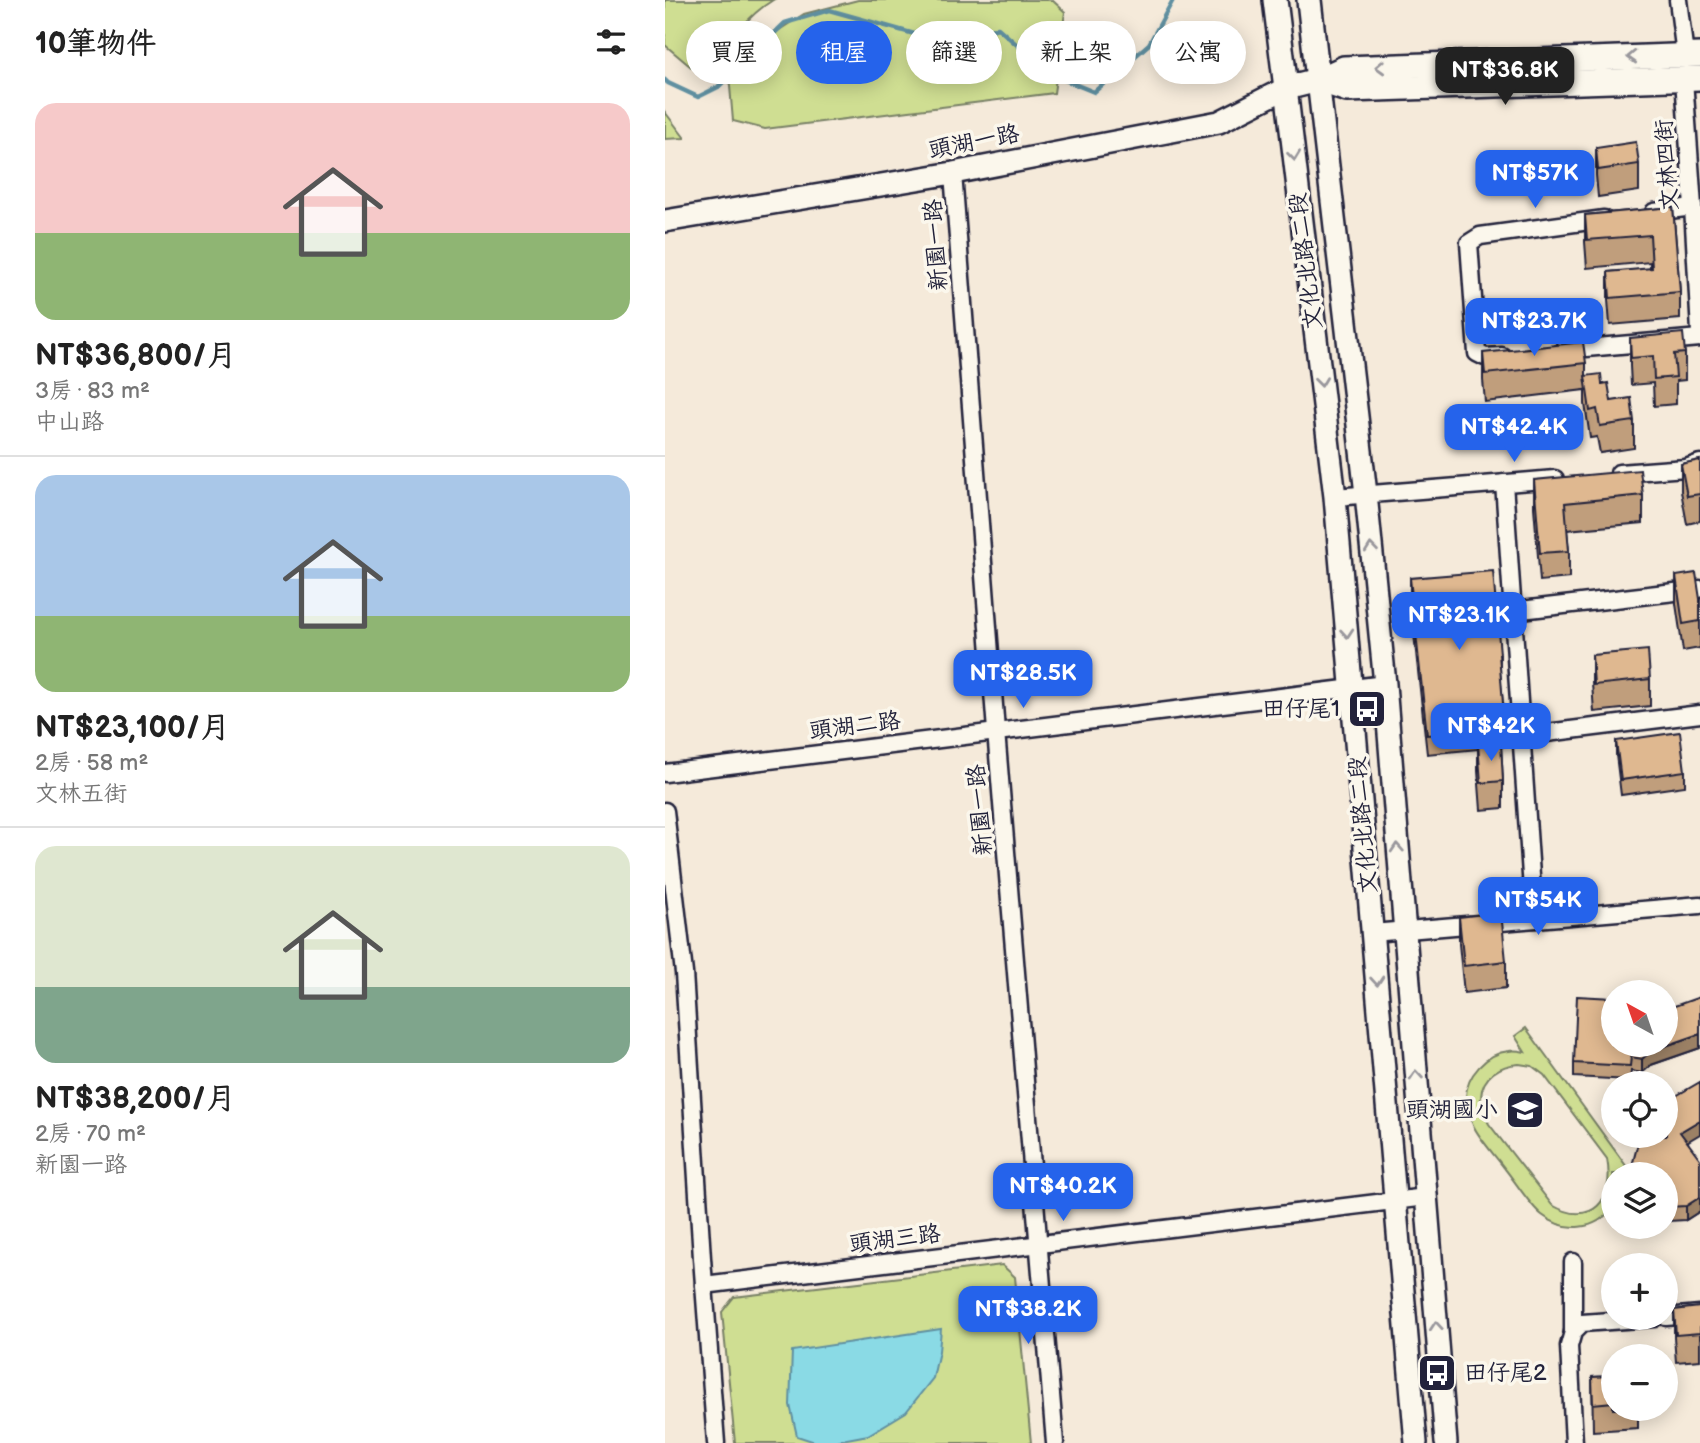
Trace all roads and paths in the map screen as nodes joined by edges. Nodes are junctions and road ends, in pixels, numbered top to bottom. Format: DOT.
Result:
graph roads {
  1 [pos="1275,0"];
  2 [pos="1310,0"];
  3 [pos="1678,0"];
  4 [pos="1692,55"];
  5 [pos="1692,78"];
  6 [pos="1318,80"];
  7 [pos="1287,99"];
  8 [pos="953,173"];
  9 [pos="1693,207"];
  10 [pos="1640,214"];
  11 [pos="1613,218"];
  12 [pos="665,221"];
  13 [pos="1700,332"];
  14 [pos="1700,338"];
  15 [pos="1552,351"];
  16 [pos="1512,355"];
  17 [pos="1700,464"];
  18 [pos="1608,474"];
  19 [pos="1569,478"];
  20 [pos="1504,483"];
  21 [pos="1366,494"];
  22 [pos="1335,497"];
  23 [pos="1700,589"];
  24 [pos="1513,611"];
  25 [pos="1385,684"];
  26 [pos="1351,688"];
  27 [pos="1700,714"];
  28 [pos="996,731"];
  29 [pos="1522,736"];
  30 [pos="665,773"];
  31 [pos="665,811"];
  32 [pos="1700,905"];
  33 [pos="1534,919"];
  34 [pos="1404,931"];
  35 [pos="1373,933"];
  36 [pos="1426,1197"];
  37 [pos="1396,1201"];
  38 [pos="1038,1245"];
  39 [pos="1573,1262"];
  40 [pos="704,1284"];
  41 [pos="1700,1314"];
  42 [pos="1678,1316"];
  43 [pos="1601,1322"];
  44 [pos="1573,1332"];
  45 [pos="716,1443"];
  46 [pos="1055,1443"];
  47 [pos="1416,1443"];
  48 [pos="1445,1443"];
  49 [pos="1574,1443"];
  1 -- 7 [label="main road, 文化北路二段"];
  2 -- 6 [label="main road, 文化北路二段"];
  3 -- 4 [label="street"];
  4 -- 6 [label="main road, one-way"];
  5 -- 6 [label="main road"];
  5 -- 9 [label="street, 文林四街"];
  6 -- 7 [label="main road"];
  6 -- 21 [label="street, 文化北路二段"];
  7 -- 8 [label="street, 頭湖一路"];
  7 -- 22 [label="street, 文化北路二段, one-way"];
  8 -- 12 [label="street, 頭湖一路"];
  8 -- 28 [label="street, 新園一路"];
  9 -- 10 [label="street"];
  9 -- 13 [label="street, 文林四街"];
  11 -- 16 [label="street"];
  14 -- 15 [label="street"];
  17 -- 18 [label="street"];
  19 -- 20 [label="street"];
  20 -- 21 [label="street"];
  20 -- 24 [label="street"];
  21 -- 22 [label="street"];
  25 -- 21 [label="street, 文化北路二段, one-way"];
  22 -- 26 [label="street, 文化北路二段, one-way"];
  23 -- 24 [label="street"];
  24 -- 29 [label="street"];
  25 -- 26 [label="street, 頭湖二路"];
  34 -- 25 [label="street, 文化北路二段, one-way"];
  26 -- 28 [label="street, 頭湖二路"];
  26 -- 35 [label="street, 文化北路二段"];
  27 -- 29 [label="street"];
  28 -- 30 [label="street, 頭湖二路"];
  28 -- 38 [label="street, 新園一路"];
  29 -- 33 [label="street"];
  31 -- 40 [label="street"];
  32 -- 33 [label="street"];
  33 -- 34 [label="street"];
  34 -- 35 [label="street"];
  36 -- 34 [label="street, 文化北路二段, one-way"];
  35 -- 37 [label="street, 文化北路二段, one-way"];
  36 -- 37 [label="street, 頭湖三路"];
  48 -- 36 [label="street, 文化北路二段, one-way"];
  37 -- 38 [label="street, 頭湖三路"];
  37 -- 47 [label="street, 文化北路二段"];
  38 -- 40 [label="street, 頭湖三路"];
  38 -- 46 [label="street, 新園一路"];
  39 -- 44 [label="street"];
  40 -- 45 [label="street"];
  41 -- 42 [label="street"];
  43 -- 44 [label="street"];
  44 -- 49 [label="street"];
}
